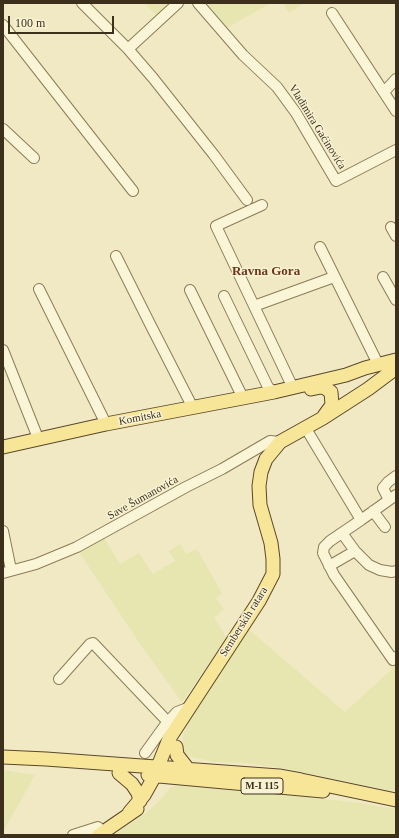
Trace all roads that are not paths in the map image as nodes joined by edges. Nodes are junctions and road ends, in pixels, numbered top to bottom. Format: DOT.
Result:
graph roads {
  1 [pos="82,3"];
  2 [pos="178,3"];
  3 [pos="198,3"];
  4 [pos="332,13"];
  5 [pos="3,25"];
  6 [pos="128,49"];
  7 [pos="396,79"];
  8 [pos="384,92"];
  9 [pos="396,112"];
  10 [pos="3,129"];
  11 [pos="396,150"];
  12 [pos="34,158"];
  13 [pos="133,191"];
  14 [pos="246,200"];
  15 [pos="262,205"];
  16 [pos="320,247"];
  17 [pos="116,256"];
  18 [pos="334,277"];
  19 [pos="383,277"];
  20 [pos="38,289"];
  21 [pos="190,290"];
  22 [pos="224,296"];
  23 [pos="396,300"];
  24 [pos="254,306"];
  25 [pos="3,350"];
  26 [pos="396,364"];
  27 [pos="379,368"];
  28 [pos="293,388"];
  29 [pos="368,389"];
  30 [pos="274,392"];
  31 [pos="243,398"];
  32 [pos="193,408"];
  33 [pos="323,418"];
  34 [pos="106,424"];
  35 [pos="305,428"];
  36 [pos="38,438"];
  37 [pos="280,442"];
  38 [pos="3,446"];
  39 [pos="396,476"];
  40 [pos="393,497"];
  41 [pos="373,511"];
  42 [pos="360,520"];
  43 [pos="385,527"];
  44 [pos="3,531"];
  45 [pos="342,533"];
  46 [pos="355,551"];
  47 [pos="329,566"];
  48 [pos="13,570"];
  49 [pos="396,571"];
  50 [pos="3,573"];
  51 [pos="396,657"];
  52 [pos="59,679"];
  53 [pos="190,707"];
  54 [pos="168,722"];
  55 [pos="176,747"];
  56 [pos="145,753"];
  57 [pos="3,757"];
  58 [pos="3,764"];
  59 [pos="188,769"];
  60 [pos="119,772"];
  61 [pos="161,772"];
  62 [pos="361,794"];
  63 [pos="396,800"];
  64 [pos="140,801"];
  65 [pos="129,813"];
  66 [pos="101,833"];
  67 [pos="73,835"];
  1 -- 6 [label="street"];
  2 -- 6 [label="street"];
  3 -- 11 [label="street, Vladimira Gaćinovića"];
  4 -- 8 [label="street"];
  5 -- 13 [label="street"];
  6 -- 14 [label="street"];
  7 -- 8 [label="street"];
  8 -- 9 [label="street"];
  10 -- 12 [label="street"];
  15 -- 24 [label="street"];
  16 -- 18 [label="street"];
  17 -- 32 [label="street"];
  18 -- 24 [label="street"];
  18 -- 27 [label="street"];
  19 -- 23 [label="street"];
  20 -- 34 [label="street"];
  21 -- 31 [label="street"];
  22 -- 30 [label="street"];
  24 -- 28 [label="street"];
  25 -- 36 [label="street"];
  26 -- 27 [label="main road, Komitska"];
  26 -- 29 [label="main road, Semberskih ratara"];
  27 -- 28 [label="main road, Komitska"];
  27 -- 29 [label="main road, Semberskih ratara"];
  28 -- 30 [label="main road, Komitska"];
  29 -- 33 [label="main road, Semberskih ratara"];
  30 -- 31 [label="main road, Komitska"];
  30 -- 33 [label="main road"];
  31 -- 32 [label="main road, Komitska"];
  32 -- 34 [label="main road, Komitska"];
  33 -- 35 [label="main road, Semberskih ratara"];
  34 -- 36 [label="main road, Komitska"];
  35 -- 37 [label="main road, Semberskih ratara"];
  35 -- 42 [label="street"];
  36 -- 38 [label="main road, Komitska"];
  37 -- 48 [label="street, Save Šumanovića"];
  37 -- 53 [label="main road, Semberskih ratara"];
  39 -- 40 [label="street"];
  40 -- 41 [label="street"];
  41 -- 42 [label="street"];
  41 -- 43 [label="street"];
  42 -- 45 [label="street"];
  44 -- 48 [label="street"];
  45 -- 46 [label="street"];
  45 -- 47 [label="street"];
  46 -- 47 [label="street"];
  46 -- 49 [label="street"];
  47 -- 51 [label="street"];
  48 -- 50 [label="street, Save Šumanovića"];
  52 -- 54 [label="street"];
  53 -- 54 [label="street, Semberskih ratara"];
  53 -- 55 [label="main road"];
  53 -- 61 [label="main road"];
  54 -- 56 [label="street, Semberskih ratara"];
  55 -- 59 [label="main road"];
  55 -- 61 [label="main road"];
  57 -- 61 [label="main road, M-I 115"];
  58 -- 60 [label="main road, M-I 115"];
  59 -- 61 [label="main road, M-I 115"];
  59 -- 62 [label="main road, M-I 115"];
  60 -- 61 [label="main road, M-I 115"];
  60 -- 64 [label="main road"];
  61 -- 62 [label="main road, M-I 115"];
  61 -- 64 [label="main road"];
  61 -- 65 [label="main road"];
  62 -- 63 [label="main road, M-I 115"];
  64 -- 65 [label="main road"];
  65 -- 66 [label="main road"];
  66 -- 67 [label="street"];
}
